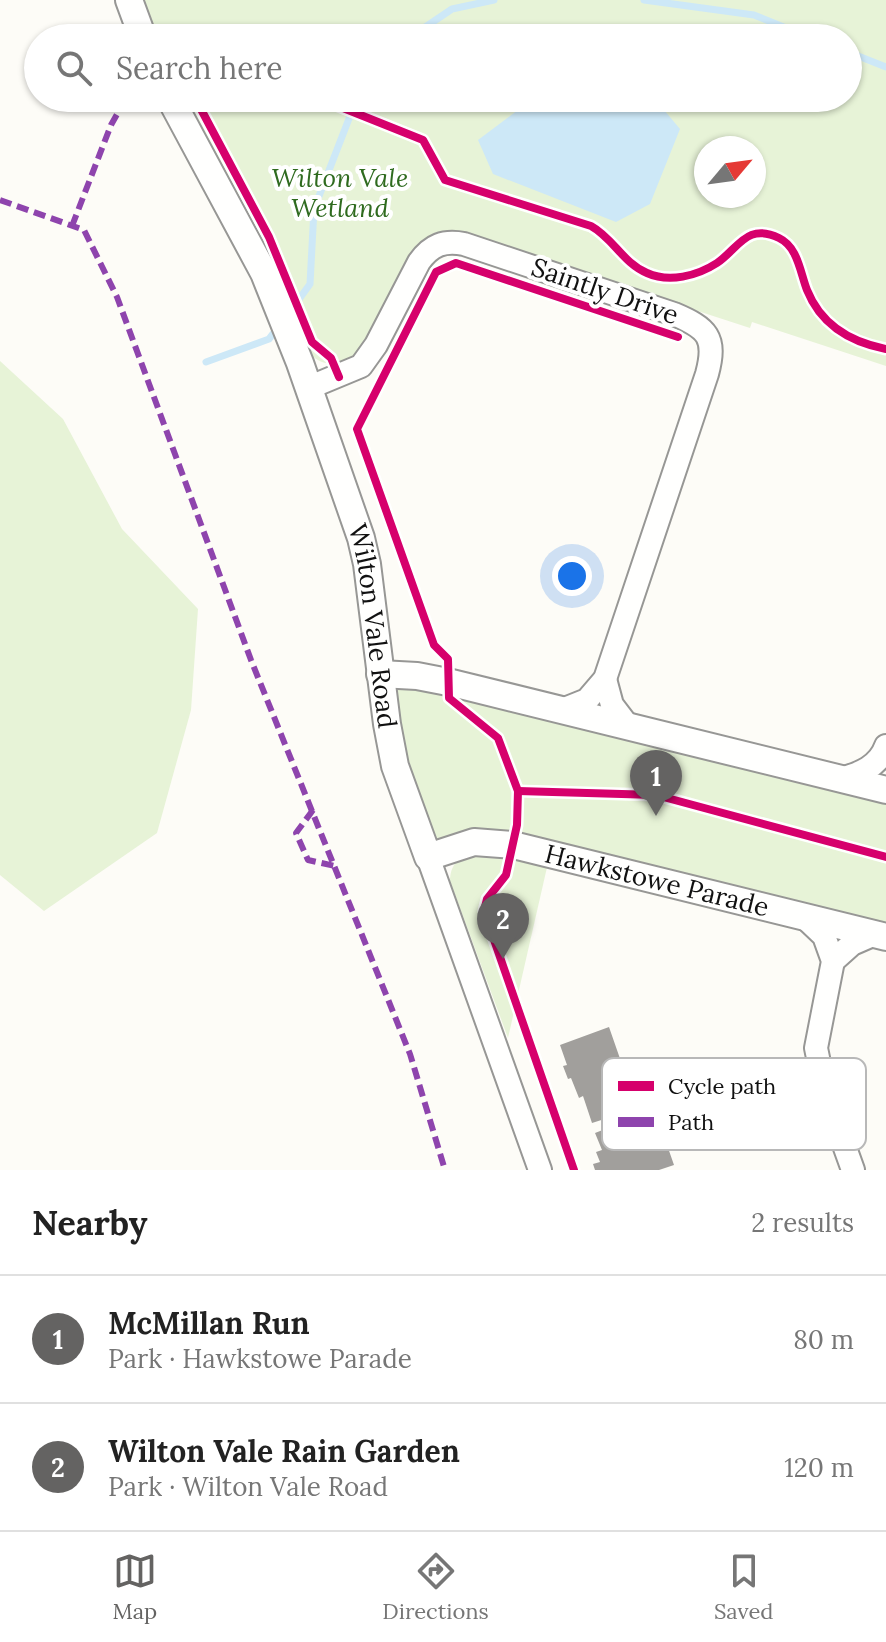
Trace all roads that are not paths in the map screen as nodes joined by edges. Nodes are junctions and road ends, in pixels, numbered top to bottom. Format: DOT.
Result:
graph roads {
  1 [pos="129,0"];
  2 [pos="138,24"];
  3 [pos="178,112"];
  4 [pos="308,388"];
  5 [pos="380,674"];
  6 [pos="605,679"];
  7 [pos="562,710"];
  8 [pos="628,726"];
  9 [pos="885,754"];
  10 [pos="840,779"];
  11 [pos="886,790"];
  12 [pos="428,857"];
  13 [pos="804,917"];
  14 [pos="880,936"];
  15 [pos="833,961"];
  16 [pos="818,1058"];
  17 [pos="846,1150"];
  18 [pos="540,1170"];
  19 [pos="853,1170"];
  1 -- 2 [label="street"];
  3 -- 4 [label="street, Wilton Vale Road"];
  4 -- 5 [label="street, Wilton Vale Road"];
  4 -- 6 [label="street, Saintly Drive"];
  5 -- 7 [label="street"];
  5 -- 12 [label="street, Wilton Vale Road"];
  6 -- 7 [label="street"];
  6 -- 8 [label="street"];
  7 -- 8 [label="street"];
  8 -- 10 [label="street"];
  9 -- 10 [label="street"];
  10 -- 11 [label="street"];
  12 -- 13 [label="street, Hawkstowe Parade"];
  12 -- 18 [label="street, Wilton Vale Road"];
  13 -- 14 [label="street, Hawkstowe Parade"];
  13 -- 15 [label="street"];
  14 -- 15 [label="street"];
  15 -- 16 [label="street"];
  17 -- 19 [label="street"];
}
